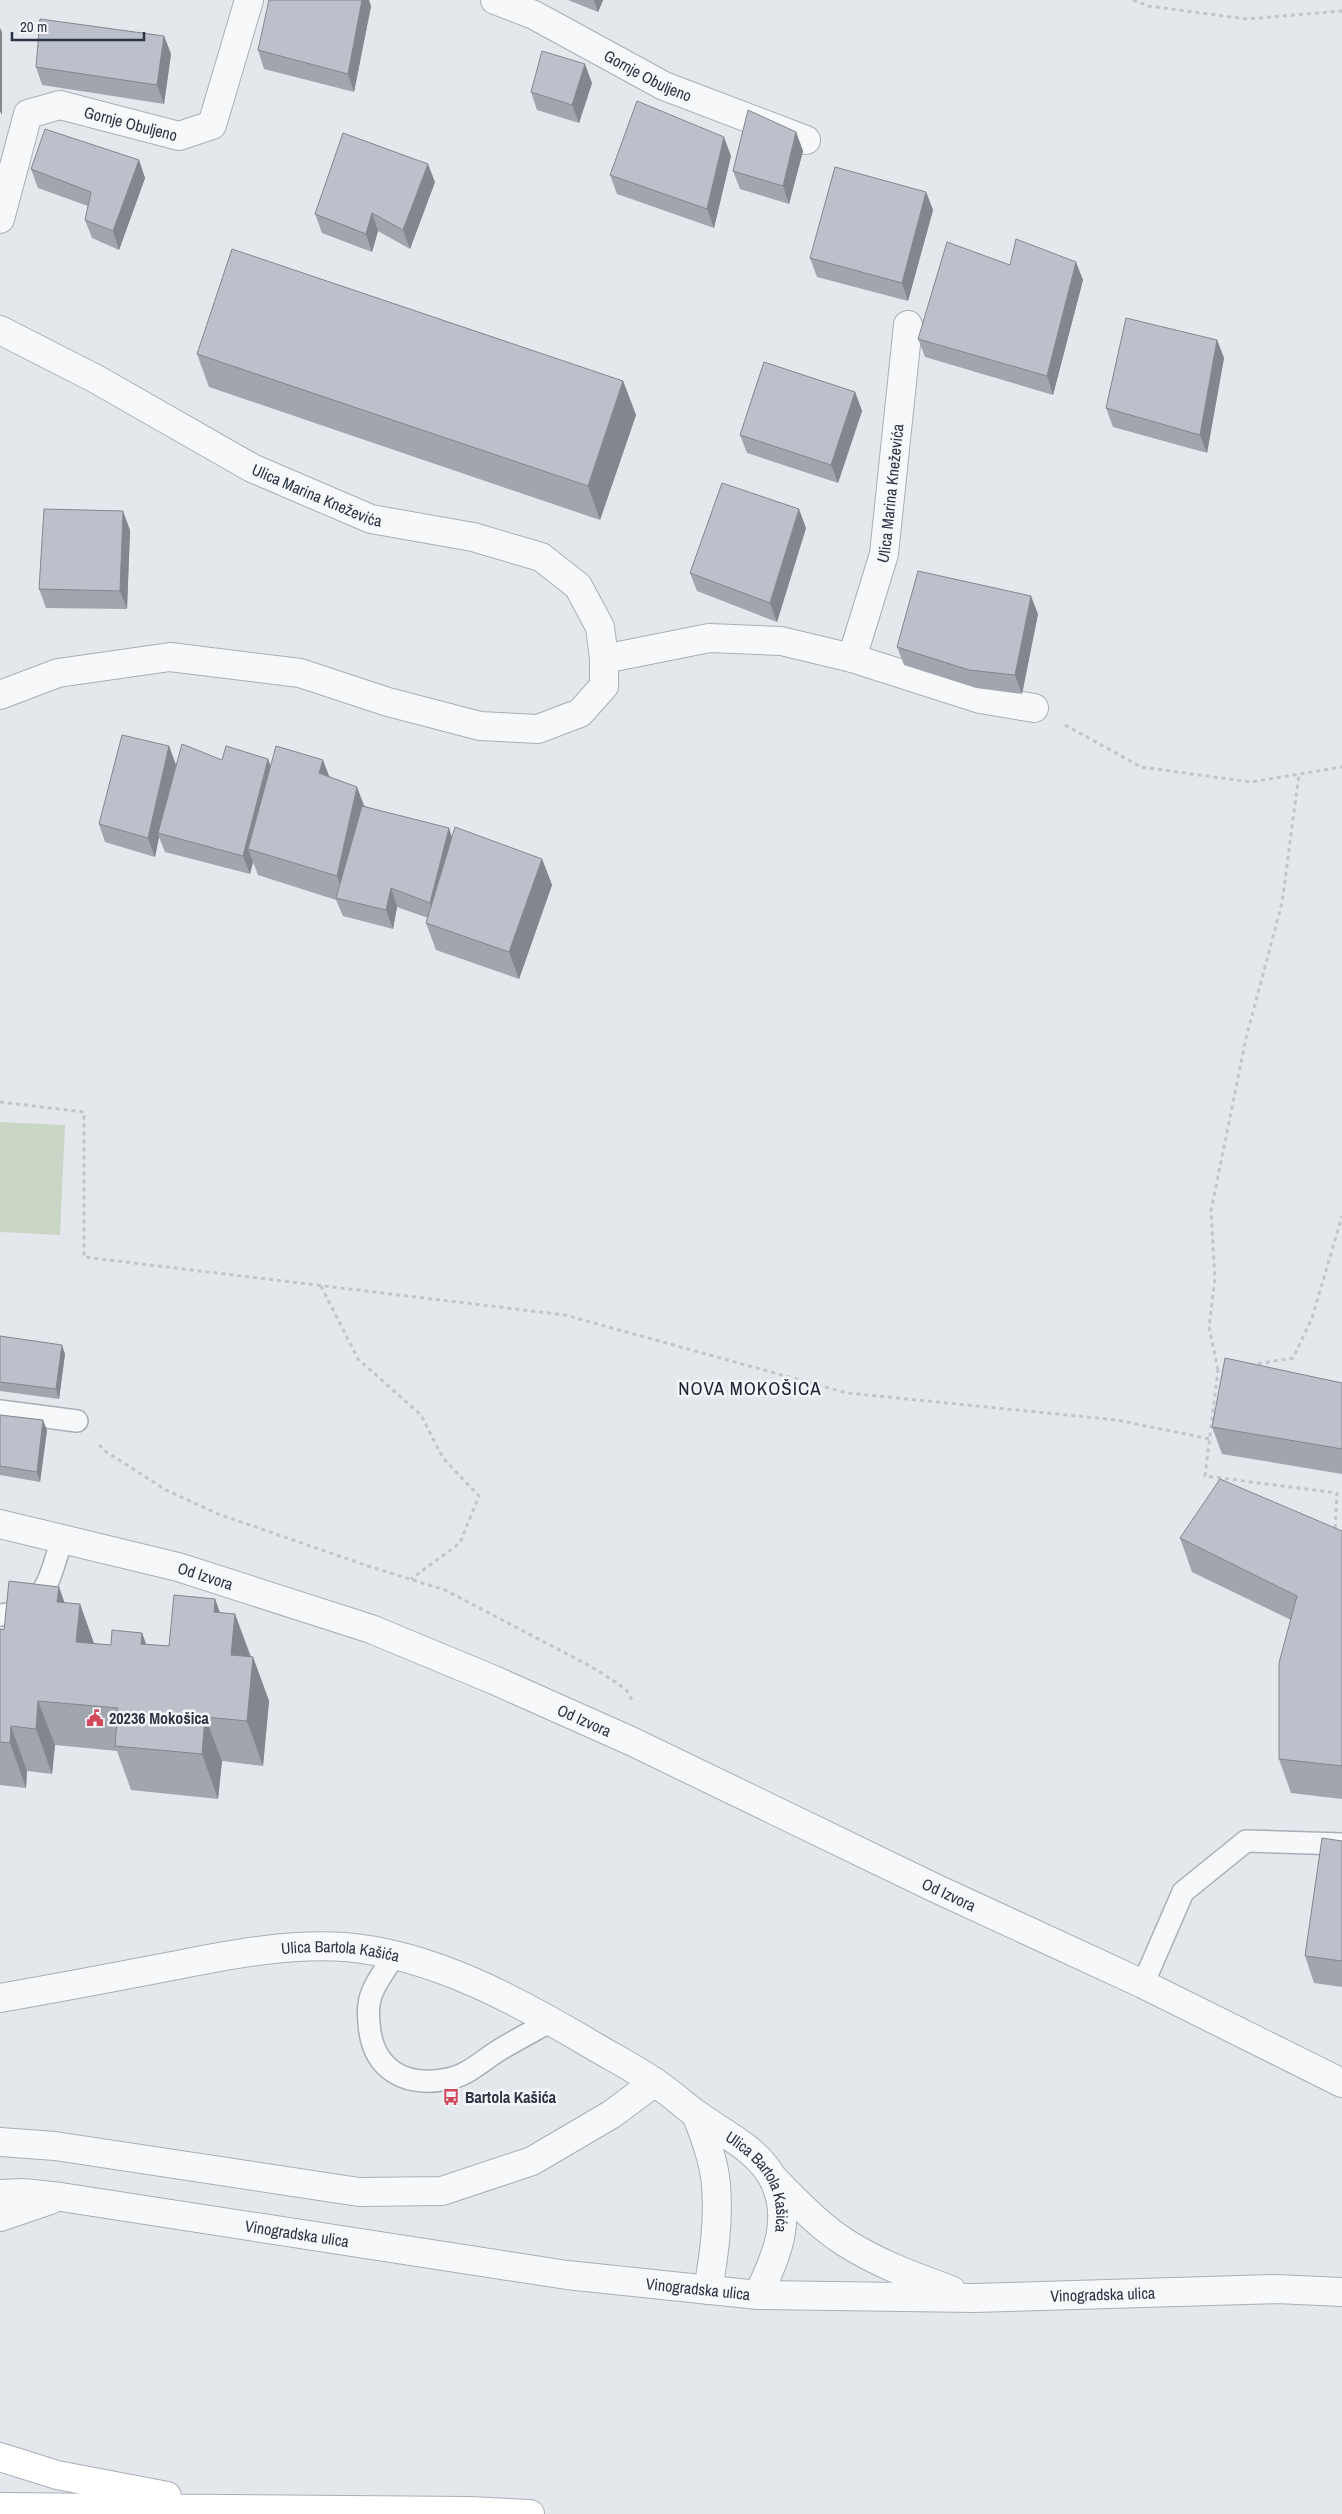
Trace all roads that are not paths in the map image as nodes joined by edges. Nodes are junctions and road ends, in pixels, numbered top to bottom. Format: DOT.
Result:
graph roads {
  1 [pos="249,0"];
  2 [pos="495,0"];
  3 [pos="806,140"];
  4 [pos="0,219"];
  5 [pos="908,325"];
  6 [pos="0,330"];
  7 [pos="604,658"];
  8 [pos="852,658"];
  9 [pos="0,695"];
  10 [pos="1034,708"];
  11 [pos="0,1411"];
  12 [pos="76,1421"];
  13 [pos="0,1524"];
  14 [pos="62,1539"];
  15 [pos="0,1615"];
  16 [pos="1342,1844"];
  17 [pos="394,1956"];
  18 [pos="1143,1984"];
  19 [pos="0,1998"];
  20 [pos="551,2021"];
  21 [pos="655,2082"];
  22 [pos="1342,2083"];
  23 [pos="696,2114"];
  24 [pos="0,2142"];
  25 [pos="772,2176"];
  26 [pos="0,2194"];
  27 [pos="61,2197"];
  28 [pos="0,2217"];
  29 [pos="708,2290"];
  30 [pos="1342,2292"];
  31 [pos="758,2295"];
  32 [pos="974,2298"];
  33 [pos="0,2458"];
  34 [pos="0,2507"];
  35 [pos="237,2509"];
  36 [pos="530,2514"];
  1 -- 4 [label="street, Gornje Obuljeno"];
  2 -- 3 [label="street, Gornje Obuljeno"];
  5 -- 8 [label="street, Ulica Marina Kneževića"];
  6 -- 7 [label="street, Ulica Marina Kneževića"];
  7 -- 8 [label="street"];
  7 -- 9 [label="street, Ulica Marina Kneževića"];
  8 -- 10 [label="street"];
  11 -- 12 [label="lane"];
  13 -- 14 [label="street, Od Izvora"];
  14 -- 15 [label="lane"];
  14 -- 18 [label="street, Od Izvora"];
  16 -- 18 [label="lane"];
  17 -- 19 [label="street, Ulica Bartola Kašića"];
  17 -- 20 [label="street, Ulica Bartola Kašića"];
  17 -- 20 [label="lane"];
  18 -- 22 [label="street, Od Izvora"];
  20 -- 21 [label="street, Ulica Bartola Kašića"];
  21 -- 23 [label="street, Ulica Bartola Kašića"];
  21 -- 24 [label="street"];
  23 -- 25 [label="street, Ulica Bartola Kašića"];
  23 -- 29 [label="street, Ulica Bartola Kašića"];
  25 -- 31 [label="street, Ulica Bartola Kašića"];
  25 -- 32 [label="street"];
  26 -- 27 [label="street, Vinogradska ulica"];
  27 -- 28 [label="street, Vinogradska ulica"];
  27 -- 29 [label="street, Vinogradska ulica"];
  29 -- 31 [label="street, Vinogradska ulica"];
  30 -- 32 [label="street, Vinogradska ulica"];
  31 -- 32 [label="street, Vinogradska ulica"];
  33 -- 35 [label="main road"];
  34 -- 35 [label="main road"];
  35 -- 36 [label="main road"];
}
